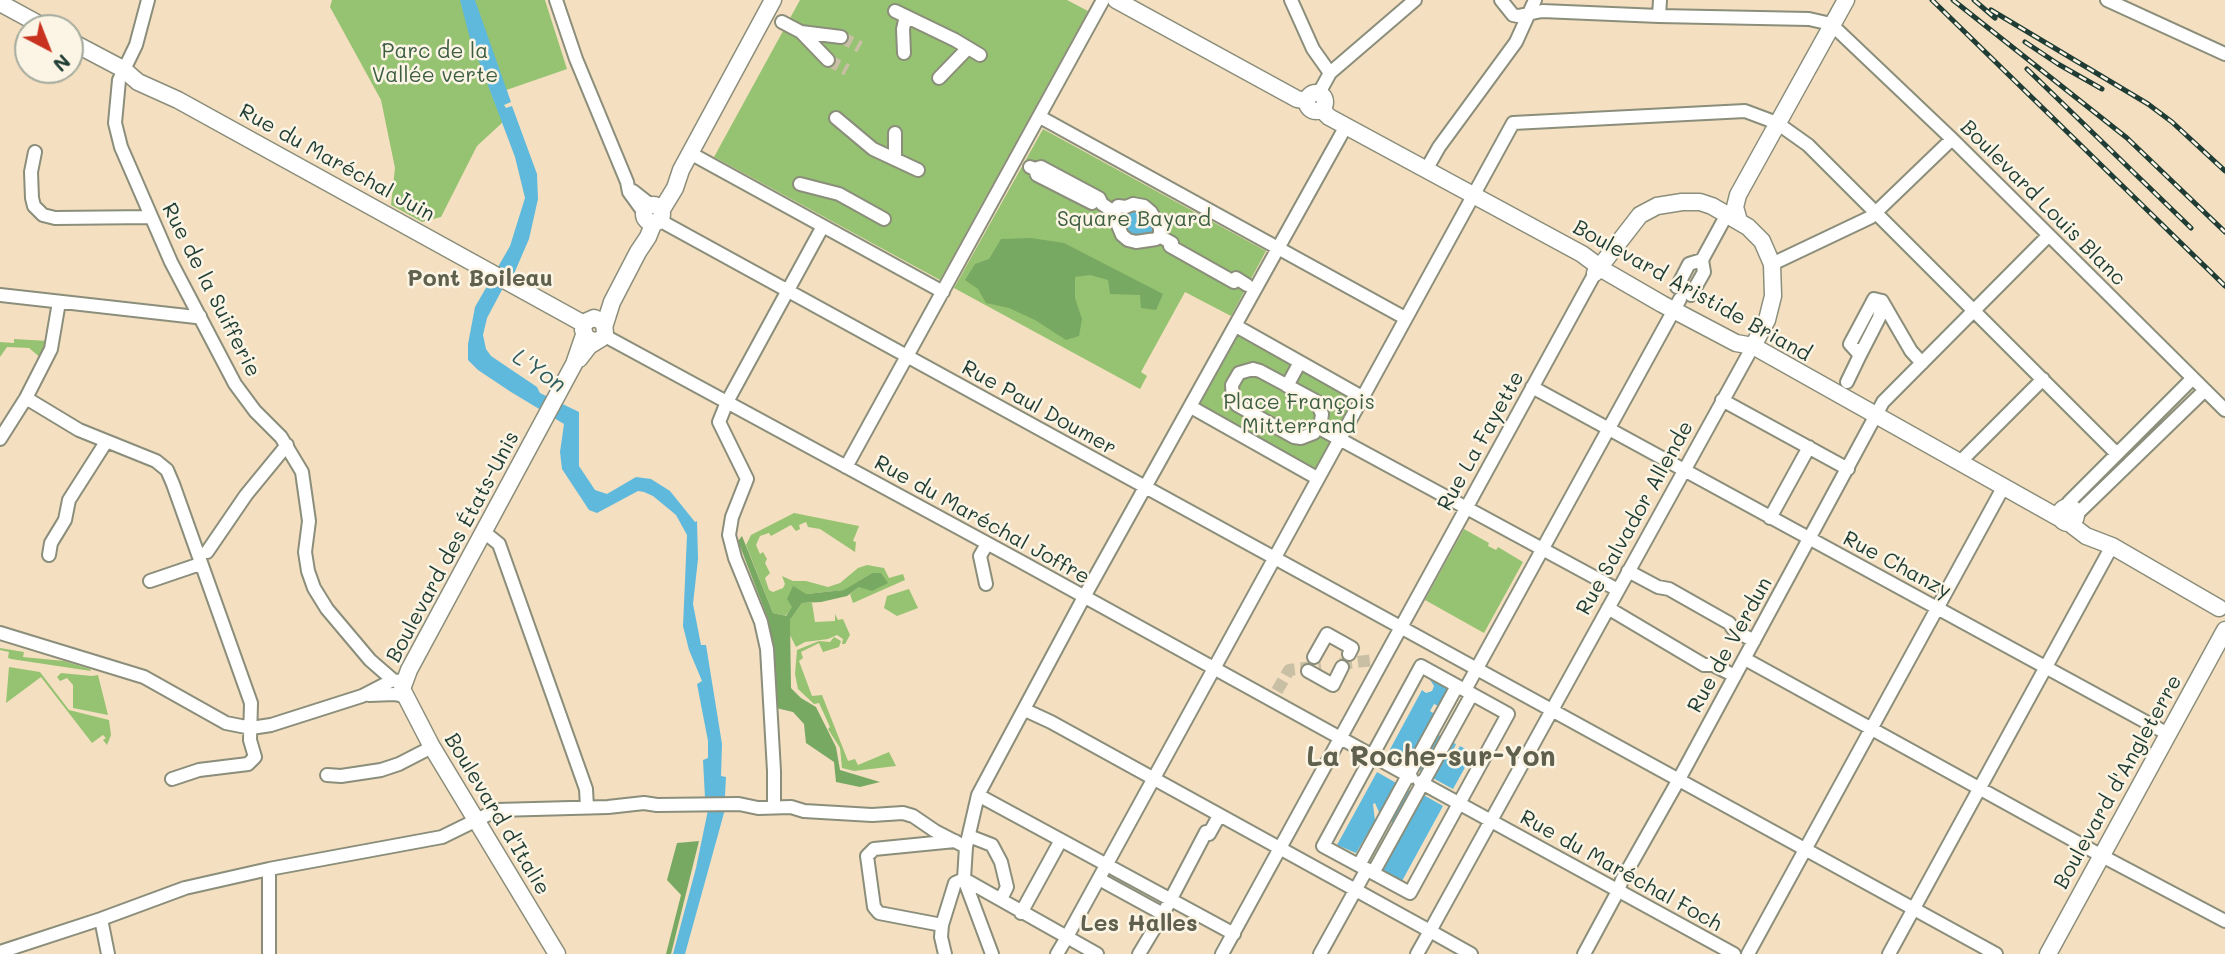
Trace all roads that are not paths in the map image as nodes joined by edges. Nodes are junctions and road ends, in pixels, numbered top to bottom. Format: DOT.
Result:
graph roads {
  1 [pos="148,0"];
  2 [pos="556,0"];
  3 [pos="1103,0"];
  4 [pos="1116,0"];
  5 [pos="1291,0"];
  6 [pos="1415,0"];
  7 [pos="1501,0"];
  8 [pos="1535,0"];
  9 [pos="1660,0"];
  10 [pos="1846,0"];
  11 [pos="2106,0"];
  12 [pos="767,2"];
  13 [pos="0,3"];
  14 [pos="20,14"];
  15 [pos="1529,15"];
  16 [pos="1659,16"];
  17 [pos="782,22"];
  18 [pos="1831,24"];
  19 [pos="801,32"];
  20 [pos="841,37"];
  21 [pos="84,48"];
  22 [pos="968,48"];
  23 [pos="904,53"];
  24 [pos="2225,54"];
  25 [pos="980,55"];
  26 [pos="828,60"];
  27 [pos="123,69"];
  28 [pos="1330,73"];
  29 [pos="939,78"];
  30 [pos="1316,101"];
  31 [pos="1040,117"];
  32 [pos="836,118"];
  33 [pos="1777,123"];
  34 [pos="1346,126"];
  35 [pos="895,133"];
  36 [pos="1952,139"];
  37 [pos="35,152"];
  38 [pos="690,153"];
  39 [pos="895,157"];
  40 [pos="1430,163"];
  41 [pos="1031,167"];
  42 [pos="918,170"];
  43 [pos="800,184"];
  44 [pos="1476,188"];
  45 [pos="1738,195"];
  46 [pos="1712,206"];
  47 [pos="1109,208"];
  48 [pos="1876,213"];
  49 [pos="653,214"];
  50 [pos="151,217"];
  51 [pos="1733,218"];
  52 [pos="884,219"];
  53 [pos="823,226"];
  54 [pos="1159,236"];
  55 [pos="2048,236"];
  56 [pos="1279,248"];
  57 [pos="1772,264"];
  58 [pos="1594,266"];
  59 [pos="1242,281"];
  60 [pos="786,291"];
  61 [pos="943,292"];
  62 [pos="0,295"];
  63 [pos="1680,297"];
  64 [pos="59,302"];
  65 [pos="1974,310"];
  66 [pos="200,316"];
  67 [pos="1405,318"];
  68 [pos="1236,326"];
  69 [pos="594,330"];
  70 [pos="1753,346"];
  71 [pos="907,357"];
  72 [pos="1300,362"];
  73 [pos="1923,363"];
  74 [pos="1214,366"];
  75 [pos="1234,378"];
  76 [pos="2043,379"];
  77 [pos="2192,379"];
  78 [pos="1847,382"];
  79 [pos="1287,386"];
  80 [pos="1532,387"];
  81 [pos="2204,391"];
  82 [pos="1362,397"];
  83 [pos="26,398"];
  84 [pos="1722,400"];
  85 [pos="727,402"];
  86 [pos="1191,407"];
  87 [pos="1880,409"];
  88 [pos="2225,410"];
  89 [pos="1271,424"];
  90 [pos="1319,428"];
  91 [pos="1608,428"];
  92 [pos="0,439"];
  93 [pos="1339,439"];
  94 [pos="106,442"];
  95 [pos="287,445"];
  96 [pos="1259,445"];
  97 [pos="1809,447"];
  98 [pos="2117,454"];
  99 [pos="1960,462"];
  100 [pos="846,467"];
  101 [pos="1848,469"];
  102 [pos="1684,470"];
  103 [pos="1317,478"];
  104 [pos="2004,486"];
  105 [pos="1145,488"];
  106 [pos="1467,507"];
  107 [pos="2069,515"];
  108 [pos="1770,518"];
  109 [pos="484,532"];
  110 [pos="1810,539"];
  111 [pos="986,544"];
  112 [pos="2112,546"];
  113 [pos="1542,549"];
  114 [pos="207,552"];
  115 [pos="49,555"];
  116 [pos="1273,558"];
  117 [pos="200,564"];
  118 [pos="1628,571"];
  119 [pos="150,581"];
  120 [pos="986,584"];
  121 [pos="1618,590"];
  122 [pos="1084,597"];
  123 [pos="2222,606"];
  124 [pos="1608,608"];
  125 [pos="1937,608"];
  126 [pos="1401,628"];
  127 [pos="2225,628"];
  128 [pos="0,633"];
  129 [pos="1754,641"];
  130 [pos="1349,654"];
  131 [pos="1314,657"];
  132 [pos="1745,659"];
  133 [pos="370,660"];
  134 [pos="2045,668"];
  135 [pos="1213,669"];
  136 [pos="1323,669"];
  137 [pos="1476,669"];
  138 [pos="1308,671"];
  139 [pos="1735,676"];
  140 [pos="400,686"];
  141 [pos="1465,690"];
  142 [pos="377,691"];
  143 [pos="1026,710"];
  144 [pos="1552,710"];
  145 [pos="251,727"];
  146 [pos="1871,729"];
  147 [pos="2161,730"];
  148 [pos="1340,738"];
  149 [pos="432,747"];
  150 [pos="1372,756"];
  151 [pos="327,775"];
  152 [pos="172,779"];
  153 [pos="1154,779"];
  154 [pos="1415,780"];
  155 [pos="1678,780"];
  156 [pos="1979,789"];
  157 [pos="978,795"];
  158 [pos="1459,804"];
  159 [pos="587,807"];
  160 [pos="774,807"];
  161 [pos="1219,816"];
  162 [pos="1490,821"];
  163 [pos="476,822"];
  164 [pos="935,831"];
  165 [pos="1061,840"];
  166 [pos="963,841"];
  167 [pos="929,845"];
  168 [pos="1280,849"];
  169 [pos="1805,849"];
  170 [pos="2102,856"];
  171 [pos="1107,865"];
  172 [pos="269,869"];
  173 [pos="1367,869"];
  174 [pos="964,879"];
  175 [pos="1099,879"];
  176 [pos="1355,890"];
  177 [pos="1618,891"];
  178 [pos="1001,899"];
  179 [pos="1170,899"];
  180 [pos="1913,909"];
  181 [pos="1021,913"];
  182 [pos="1163,914"];
  183 [pos="101,919"];
  184 [pos="2225,921"];
  185 [pos="942,925"];
  186 [pos="1430,931"];
  187 [pos="1234,934"];
  188 [pos="1068,935"];
  189 [pos="0,952"];
  190 [pos="108,954"];
  191 [pos="269,954"];
  192 [pos="557,954"];
  193 [pos="945,954"];
  194 [pos="992,954"];
  195 [pos="1057,954"];
  196 [pos="1097,954"];
  197 [pos="1139,954"];
  198 [pos="1223,954"];
  199 [pos="1320,954"];
  200 [pos="1417,954"];
  201 [pos="1471,954"];
  202 [pos="1584,954"];
  203 [pos="1734,954"];
  204 [pos="1748,954"];
  205 [pos="1889,954"];
  206 [pos="1996,954"];
  207 [pos="2048,954"];
  1 -- 27 [label="street, Rue de la Suifferie"];
  2 -- 49 [label="street, Rue Paul Doumer"];
  3 -- 31 [label="street"];
  4 -- 30 [label="main road, Boulevard Aristide Briand"];
  5 -- 28 [label="street"];
  6 -- 28 [label="street"];
  7 -- 15 [label="street"];
  8 -- 15 [label="street"];
  9 -- 16 [label="street"];
  10 -- 18 [label="main road"];
  11 -- 24 [label="street"];
  12 -- 38 [label="main road"];
  13 -- 14 [label="main road"];
  15 -- 16 [label="street"];
  15 -- 40 [label="street"];
  16 -- 18 [label="street"];
  17 -- 19 [label="street"];
  18 -- 33 [label="main road"];
  18 -- 36 [label="street, Boulevard Louis Blanc"];
  19 -- 20 [label="street"];
  19 -- 26 [label="street"];
  21 -- 27 [label="main road, Rue du Maréchal Juin"];
  22 -- 23 [label="street"];
  22 -- 25 [label="street"];
  22 -- 29 [label="street"];
  27 -- 50 [label="street, Rue de la Suifferie"];
  27 -- 69 [label="main road, Rue du Maréchal Juin"];
  28 -- 30 [label="street"];
  30 -- 34 [label="main road, Boulevard Aristide Briand"];
  31 -- 56 [label="street"];
  31 -- 61 [label="street"];
  32 -- 39 [label="street"];
  33 -- 44 [label="street"];
  33 -- 45 [label="main road"];
  33 -- 48 [label="street"];
  34 -- 40 [label="main road, Boulevard Aristide Briand"];
  34 -- 56 [label="street"];
  35 -- 39 [label="street"];
  36 -- 48 [label="street"];
  36 -- 55 [label="street, Boulevard Louis Blanc"];
  37 -- 50 [label="street"];
  38 -- 49 [label="main road"];
  38 -- 53 [label="street"];
  39 -- 42 [label="street"];
  40 -- 44 [label="main road, Boulevard Aristide Briand"];
  41 -- 47 [label="street"];
  43 -- 52 [label="street"];
  44 -- 58 [label="main road, Boulevard Aristide Briand"];
  44 -- 67 [label="street"];
  45 -- 46 [label="main road"];
  45 -- 51 [label="main road"];
  46 -- 51 [label="main road"];
  46 -- 58 [label="main road"];
  47 -- 54 [label="street"];
  47 -- 54 [label="street"];
  48 -- 57 [label="street"];
  48 -- 65 [label="street"];
  49 -- 60 [label="street, Rue Paul Doumer"];
  49 -- 69 [label="main road"];
  50 -- 66 [label="street, Rue de la Suifferie"];
  51 -- 57 [label="main road"];
  51 -- 63 [label="street"];
  53 -- 60 [label="street"];
  53 -- 61 [label="street"];
  54 -- 59 [label="street"];
  55 -- 65 [label="street, Rue de Verdun"];
  55 -- 77 [label="street, Boulevard Louis Blanc"];
  56 -- 67 [label="street"];
  56 -- 68 [label="street"];
  57 -- 70 [label="main road"];
  58 -- 63 [label="main road, Boulevard Aristide Briand"];
  58 -- 80 [label="street, Rue La Fayette"];
  60 -- 71 [label="street, Rue Paul Doumer"];
  60 -- 85 [label="street"];
  61 -- 71 [label="street"];
  62 -- 64 [label="street"];
  63 -- 70 [label="main road, Boulevard Aristide Briand"];
  63 -- 91 [label="street"];
  64 -- 66 [label="street"];
  64 -- 83 [label="street"];
  65 -- 73 [label="street, Rue de Verdun"];
  65 -- 76 [label="street"];
  66 -- 95 [label="street, Rue de la Suifferie"];
  67 -- 82 [label="street"];
  68 -- 72 [label="street"];
  68 -- 74 [label="street"];
  69 -- 85 [label="street, Rue du Maréchal Joffre"];
  69 -- 109 [label="main road, Boulevard des États-Unis"];
  70 -- 84 [label="street, Rue Salvador Allende"];
  70 -- 87 [label="main road, Boulevard Aristide Briand"];
  71 -- 100 [label="street"];
  71 -- 105 [label="street, Rue Paul Doumer"];
  72 -- 79 [label="street"];
  72 -- 82 [label="street"];
  73 -- 78 [label="street"];
  73 -- 87 [label="street, Rue de Verdun"];
  74 -- 75 [label="street"];
  74 -- 86 [label="street"];
  75 -- 79 [label="street"];
  75 -- 89 [label="street"];
  76 -- 98 [label="street"];
  76 -- 99 [label="street"];
  77 -- 81 [label="street, Boulevard Louis Blanc"];
  77 -- 98 [label="street"];
  79 -- 90 [label="street"];
  80 -- 91 [label="street, Rue Chanzy"];
  80 -- 106 [label="street, Rue La Fayette"];
  81 -- 88 [label="street, Boulevard Louis Blanc"];
  81 -- 107 [label="street"];
  82 -- 93 [label="street"];
  83 -- 92 [label="street"];
  83 -- 94 [label="street"];
  84 -- 97 [label="street"];
  84 -- 102 [label="street, Rue Salvador Allende"];
  85 -- 100 [label="street, Rue du Maréchal Joffre"];
  85 -- 160 [label="street"];
  86 -- 96 [label="street"];
  86 -- 105 [label="street"];
  87 -- 99 [label="main road, Boulevard Aristide Briand"];
  87 -- 101 [label="street, Rue de Verdun"];
  89 -- 90 [label="street"];
  89 -- 96 [label="street"];
  90 -- 93 [label="street"];
  91 -- 102 [label="street, Rue Chanzy"];
  91 -- 113 [label="street"];
  93 -- 103 [label="street"];
  93 -- 106 [label="street"];
  94 -- 115 [label="street"];
  94 -- 117 [label="street"];
  95 -- 114 [label="street"];
  95 -- 133 [label="street, Rue de la Suifferie"];
  96 -- 103 [label="street"];
  97 -- 101 [label="street"];
  97 -- 108 [label="street"];
  98 -- 107 [label="street"];
  99 -- 104 [label="main road, Boulevard Aristide Briand"];
  100 -- 111 [label="street, Rue du Maréchal Joffre"];
  101 -- 110 [label="street, Rue de Verdun"];
  102 -- 108 [label="street, Rue Chanzy"];
  102 -- 118 [label="street, Rue Salvador Allende"];
  103 -- 116 [label="street"];
  104 -- 107 [label="main road, Boulevard Aristide Briand"];
  104 -- 125 [label="street"];
  105 -- 116 [label="street, Rue Paul Doumer"];
  105 -- 122 [label="street"];
  106 -- 113 [label="street"];
  106 -- 126 [label="street, Rue La Fayette"];
  107 -- 112 [label="main road, Boulevard Aristide Briand"];
  108 -- 110 [label="street, Rue Chanzy"];
  109 -- 140 [label="main road, Boulevard des États-Unis"];
  109 -- 159 [label="street"];
  110 -- 125 [label="street, Rue Chanzy"];
  110 -- 129 [label="street, Rue de Verdun"];
  111 -- 120 [label="street"];
  111 -- 122 [label="street, Rue du Maréchal Joffre"];
  112 -- 123 [label="main road, Boulevard Aristide Briand"];
  112 -- 134 [label="street"];
  113 -- 121 [label="street"];
  113 -- 137 [label="street"];
  116 -- 126 [label="street, Rue Paul Doumer"];
  116 -- 135 [label="street"];
  117 -- 119 [label="street"];
  117 -- 145 [label="street"];
  118 -- 121 [label="street, Rue Salvador Allende"];
  118 -- 129 [label="street"];
  121 -- 124 [label="street, Rue Salvador Allende"];
  122 -- 135 [label="street, Rue du Maréchal Joffre"];
  122 -- 143 [label="street"];
  123 -- 127 [label="main road"];
  124 -- 139 [label="street"];
  124 -- 144 [label="street, Rue Salvador Allende"];
  125 -- 134 [label="street, Rue Chanzy"];
  125 -- 146 [label="street"];
  126 -- 137 [label="street, Rue Paul Doumer"];
  126 -- 148 [label="street, Rue La Fayette"];
  127 -- 147 [label="main road, Boulevard d'Angleterre"];
  128 -- 145 [label="street"];
  129 -- 132 [label="street, Rue de Verdun"];
  130 -- 131 [label="street"];
  132 -- 139 [label="street, Rue de Verdun"];
  132 -- 146 [label="street"];
  133 -- 140 [label="street, Rue de la Suifferie"];
  133 -- 142 [label="street, Rue de la Suifferie"];
  134 -- 147 [label="street, Rue Chanzy"];
  134 -- 156 [label="street"];
  135 -- 148 [label="street, Rue du Maréchal Joffre"];
  135 -- 153 [label="street"];
  136 -- 138 [label="street"];
  137 -- 141 [label="street"];
  137 -- 144 [label="street, Rue Paul Doumer"];
  139 -- 155 [label="street, Rue de Verdun"];
  140 -- 142 [label="street"];
  140 -- 142 [label="street"];
  140 -- 149 [label="main road, Boulevard d'Italie"];
  141 -- 150 [label="street"];
  141 -- 154 [label="street"];
  141 -- 154 [label="street"];
  141 -- 158 [label="street"];
  142 -- 145 [label="street"];
  143 -- 153 [label="street"];
  143 -- 157 [label="street"];
  144 -- 155 [label="street, Rue Paul Doumer"];
  144 -- 162 [label="street, Rue Salvador Allende"];
  145 -- 152 [label="street"];
  146 -- 156 [label="street"];
  146 -- 169 [label="street"];
  147 -- 170 [label="main road, Boulevard d'Angleterre"];
  148 -- 150 [label="street, Rue du Maréchal Joffre"];
  148 -- 168 [label="street, Rue La Fayette"];
  149 -- 151 [label="street"];
  149 -- 163 [label="main road, Boulevard d'Italie"];
  150 -- 154 [label="street, Rue du Maréchal Joffre"];
  150 -- 173 [label="street"];
  153 -- 161 [label="street"];
  153 -- 171 [label="street"];
  154 -- 158 [label="street, Rue du Maréchal Foch"];
  154 -- 173 [label="street"];
  154 -- 173 [label="street"];
  155 -- 169 [label="street, Rue Paul Doumer"];
  155 -- 177 [label="street, Rue de Verdun"];
  156 -- 170 [label="street"];
  156 -- 180 [label="street"];
  157 -- 165 [label="street"];
  157 -- 166 [label="street"];
  158 -- 162 [label="street, Rue du Maréchal Foch"];
  158 -- 173 [label="street"];
  159 -- 160 [label="street"];
  159 -- 163 [label="street"];
  160 -- 164 [label="street"];
  161 -- 168 [label="street"];
  161 -- 179 [label="street"];
  162 -- 177 [label="street, Rue du Maréchal Foch"];
  162 -- 186 [label="street, Rue Salvador Allende"];
  163 -- 172 [label="street"];
  163 -- 192 [label="main road, Boulevard d'Italie"];
  164 -- 166 [label="street"];
  164 -- 167 [label="street"];
  165 -- 171 [label="street"];
  165 -- 181 [label="street"];
  166 -- 167 [label="street"];
  166 -- 174 [label="street"];
  166 -- 178 [label="street"];
  167 -- 185 [label="street"];
  168 -- 176 [label="street"];
  168 -- 187 [label="street, Rue La Fayette"];
  169 -- 180 [label="street, Rue Paul Doumer"];
  169 -- 204 [label="street"];
  170 -- 184 [label="street"];
  170 -- 207 [label="main road, Boulevard d'Angleterre"];
  171 -- 175 [label="street"];
  171 -- 179 [label="street"];
  172 -- 183 [label="street"];
  172 -- 191 [label="street"];
  173 -- 176 [label="street"];
  174 -- 178 [label="street"];
  174 -- 185 [label="street"];
  174 -- 194 [label="street"];
  175 -- 182 [label="street"];
  175 -- 188 [label="street"];
  176 -- 186 [label="street"];
  176 -- 199 [label="street"];
  177 -- 202 [label="street, Rue de Verdun"];
  177 -- 203 [label="street, Rue du Maréchal Foch"];
  178 -- 181 [label="street"];
  179 -- 182 [label="street"];
  179 -- 187 [label="street"];
  180 -- 205 [label="street"];
  180 -- 206 [label="street, Rue Paul Doumer"];
  181 -- 188 [label="street"];
  182 -- 197 [label="street"];
  183 -- 189 [label="street"];
  183 -- 190 [label="street"];
  185 -- 193 [label="street"];
  186 -- 200 [label="street, Rue Salvador Allende"];
  186 -- 201 [label="street"];
  187 -- 198 [label="street, Rue La Fayette"];
  188 -- 195 [label="street"];
  188 -- 196 [label="street"];
}
